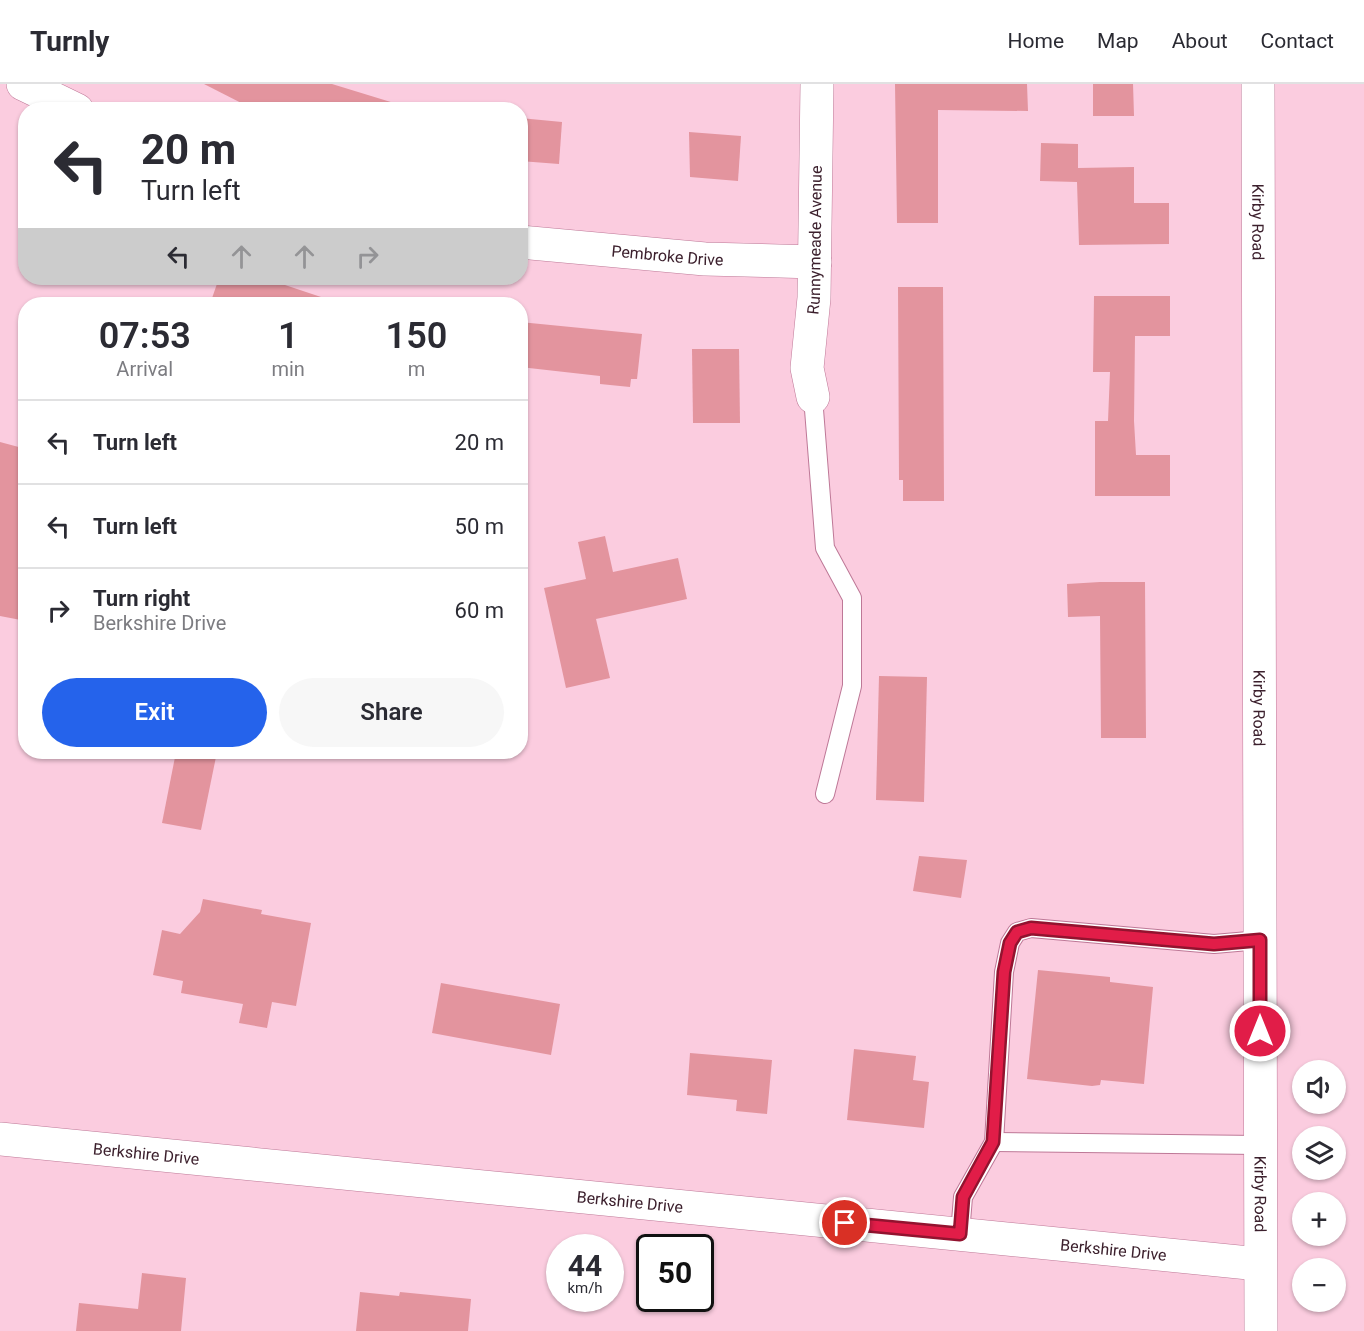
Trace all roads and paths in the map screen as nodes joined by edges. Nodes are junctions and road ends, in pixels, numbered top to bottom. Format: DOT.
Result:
graph roads {
  1 [pos="23,84"];
  2 [pos="817,84"];
  3 [pos="1258,84"];
  4 [pos="60,102"];
  5 [pos="528,243"];
  6 [pos="815,262"];
  7 [pos="813,397"];
  8 [pos="825,794"];
  9 [pos="1260,940"];
  10 [pos="0,1139"];
  11 [pos="993,1142"];
  12 [pos="1259,1145"];
  13 [pos="960,1234"];
  14 [pos="1259,1264"];
  15 [pos="1261,1331"];
  1 -- 4 [label="street"];
  2 -- 6 [label="street, Runnymeade Avenue"];
  3 -- 9 [label="street, Kirby Road"];
  5 -- 6 [label="street, Pembroke Drive"];
  6 -- 7 [label="street, Runnymeade Avenue"];
  7 -- 8 [label="lane"];
  9 -- 11 [label="lane"];
  9 -- 12 [label="street, Kirby Road"];
  10 -- 13 [label="street, Berkshire Drive"];
  11 -- 12 [label="lane"];
  11 -- 13 [label="lane"];
  12 -- 14 [label="street, Kirby Road"];
  13 -- 14 [label="street, Berkshire Drive"];
  14 -- 15 [label="street, Kirby Road"];
}
